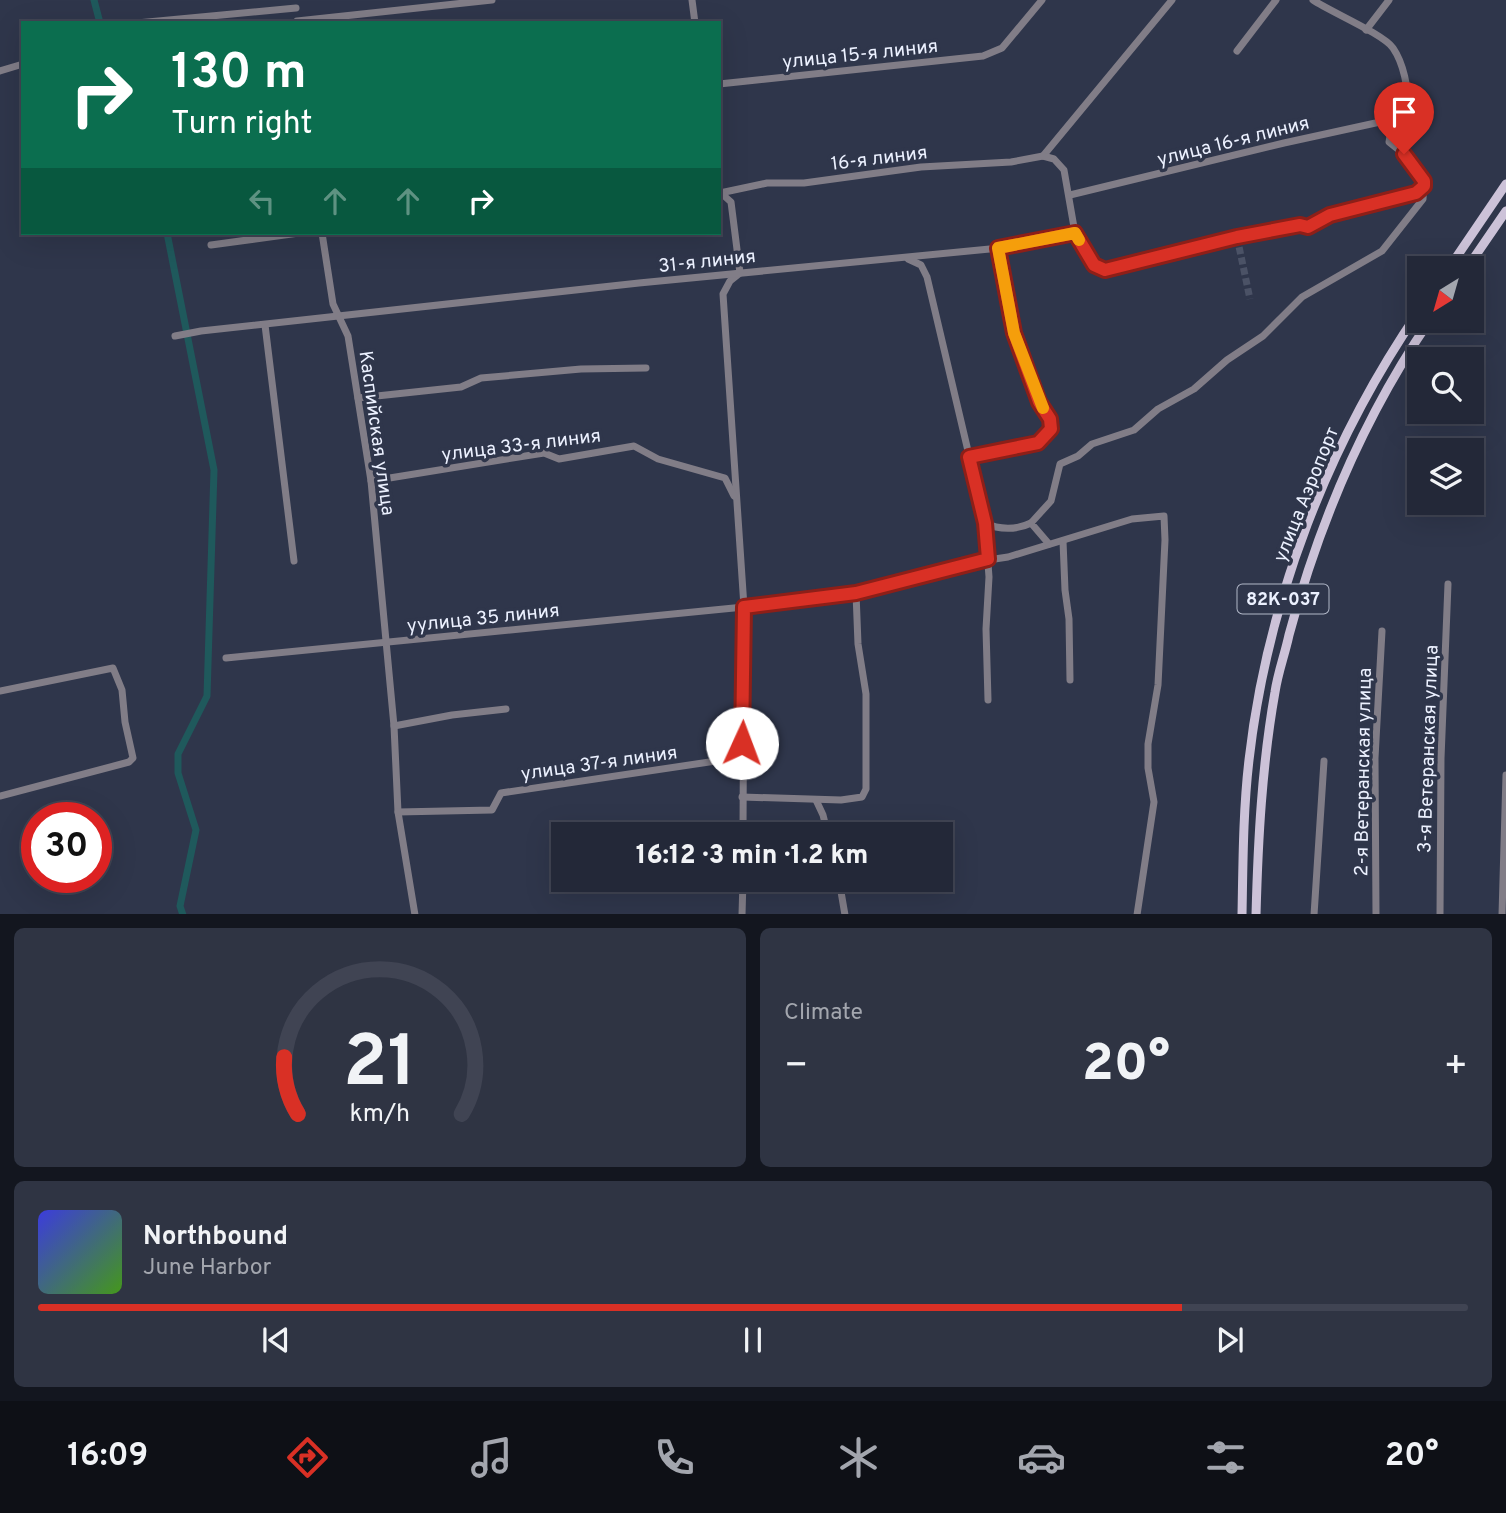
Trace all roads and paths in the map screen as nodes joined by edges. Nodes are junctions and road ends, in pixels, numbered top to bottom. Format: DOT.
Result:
graph roads {
  1 [pos="492,0"];
  2 [pos="692,0"];
  3 [pos="1042,0"];
  4 [pos="1172,0"];
  5 [pos="1276,0"];
  6 [pos="1312,0"];
  7 [pos="1389,0"];
  8 [pos="295,4"];
  9 [pos="153,21"];
  10 [pos="306,21"];
  11 [pos="695,21"];
  12 [pos="1366,30"];
  13 [pos="1237,51"];
  14 [pos="21,65"];
  15 [pos="0,71"];
  16 [pos="721,84"];
  17 [pos="1404,116"];
  18 [pos="1042,156"];
  19 [pos="1506,184"];
  20 [pos="1424,186"];
  21 [pos="721,193"];
  22 [pos="721,194"];
  23 [pos="1070,195"];
  24 [pos="1506,211"];
  25 [pos="1075,233"];
  26 [pos="284,235"];
  27 [pos="322,235"];
  28 [pos="211,245"];
  29 [pos="998,248"];
  30 [pos="1457,256"];
  31 [pos="1475,256"];
  32 [pos="900,258"];
  33 [pos="740,273"];
  34 [pos="340,317"];
  35 [pos="265,325"];
  36 [pos="1407,329"];
  37 [pos="1421,333"];
  38 [pos="175,336"];
  39 [pos="646,368"];
  40 [pos="358,398"];
  41 [pos="969,457"];
  42 [pos="371,481"];
  43 [pos="738,503"];
  44 [pos="985,523"];
  45 [pos="1031,523"];
  46 [pos="1063,541"];
  47 [pos="1049,544"];
  48 [pos="988,559"];
  49 [pos="294,561"];
  50 [pos="1448,584"];
  51 [pos="856,593"];
  52 [pos="744,607"];
  53 [pos="1382,631"];
  54 [pos="387,642"];
  55 [pos="226,657"];
  56 [pos="1070,680"];
  57 [pos="0,691"];
  58 [pos="988,700"];
  59 [pos="506,709"];
  60 [pos="394,726"];
  61 [pos="743,758"];
  62 [pos="1324,761"];
  63 [pos="1506,775"];
  64 [pos="0,796"];
  65 [pos="742,797"];
  66 [pos="816,800"];
  67 [pos="398,812"];
  68 [pos="743,822"];
  69 [pos="825,822"];
  70 [pos="743,892"];
  71 [pos="841,892"];
  72 [pos="415,914"];
  73 [pos="742,914"];
  74 [pos="845,914"];
  75 [pos="1137,914"];
  76 [pos="1242,914"];
  77 [pos="1256,914"];
  78 [pos="1314,914"];
  79 [pos="1376,914"];
  80 [pos="1440,914"];
  81 [pos="1502,914"];
  1 -- 10 [label="street"];
  2 -- 11 [label="street"];
  3 -- 16 [label="street, улица 15-я линия"];
  4 -- 18 [label="street"];
  5 -- 13 [label="street"];
  6 -- 12 [label="street"];
  7 -- 12 [label="street"];
  8 -- 9 [label="street"];
  12 -- 17 [label="street"];
  14 -- 15 [label="street"];
  17 -- 20 [label="street"];
  17 -- 23 [label="street, улица 16-я линия"];
  18 -- 21 [label="street, 16-я линия"];
  18 -- 23 [label="street"];
  19 -- 30 [label="main road"];
  20 -- 25 [label="street"];
  20 -- 45 [label="street"];
  22 -- 33 [label="street"];
  23 -- 25 [label="street"];
  24 -- 31 [label="main road"];
  25 -- 29 [label="street, 31-я линия"];
  26 -- 28 [label="street"];
  27 -- 34 [label="street, Каспийская улица"];
  29 -- 32 [label="street, 31-я линия"];
  29 -- 41 [label="street"];
  32 -- 33 [label="street, 31-я линия"];
  32 -- 41 [label="street"];
  33 -- 34 [label="street, 31-я линия"];
  33 -- 43 [label="street"];
  34 -- 35 [label="street, 31-я линия"];
  34 -- 40 [label="street, Каспийская улица"];
  35 -- 38 [label="street, 31-я линия"];
  35 -- 49 [label="street"];
  36 -- 76 [label="main road, улица Аэропорт / 82К-037"];
  37 -- 77 [label="main road, улица Аэропорт"];
  39 -- 40 [label="street"];
  40 -- 42 [label="street, Каспийская улица"];
  41 -- 44 [label="street"];
  42 -- 43 [label="street, улица 33-я линия"];
  42 -- 54 [label="street, Каспийская улица"];
  43 -- 52 [label="street"];
  44 -- 45 [label="street"];
  44 -- 48 [label="street"];
  45 -- 47 [label="street"];
  46 -- 47 [label="street, уулица 35 линия"];
  46 -- 56 [label="street"];
  46 -- 75 [label="street, уулица 35 линия"];
  47 -- 48 [label="street, уулица 35 линия"];
  48 -- 51 [label="street, уулица 35 линия"];
  48 -- 58 [label="street"];
  50 -- 80 [label="street, 3-я Ветеранская улица"];
  51 -- 52 [label="street, уулица 35 линия"];
  51 -- 66 [label="street"];
  52 -- 54 [label="street, уулица 35 линия"];
  52 -- 61 [label="street"];
  53 -- 79 [label="street, 2-я Ветеранская улица"];
  54 -- 55 [label="street, уулица 35 линия"];
  54 -- 60 [label="street, Каспийская улица"];
  57 -- 64 [label="street"];
  59 -- 60 [label="street"];
  60 -- 67 [label="street, Каспийская улица"];
  61 -- 65 [label="street"];
  61 -- 67 [label="street, улица 37-я линия"];
  62 -- 78 [label="street"];
  63 -- 81 [label="street"];
  65 -- 66 [label="street"];
  65 -- 68 [label="street"];
  66 -- 69 [label="street"];
  67 -- 72 [label="street, Каспийская улица"];
  70 -- 73 [label="street"];
  71 -- 74 [label="street"];
}
